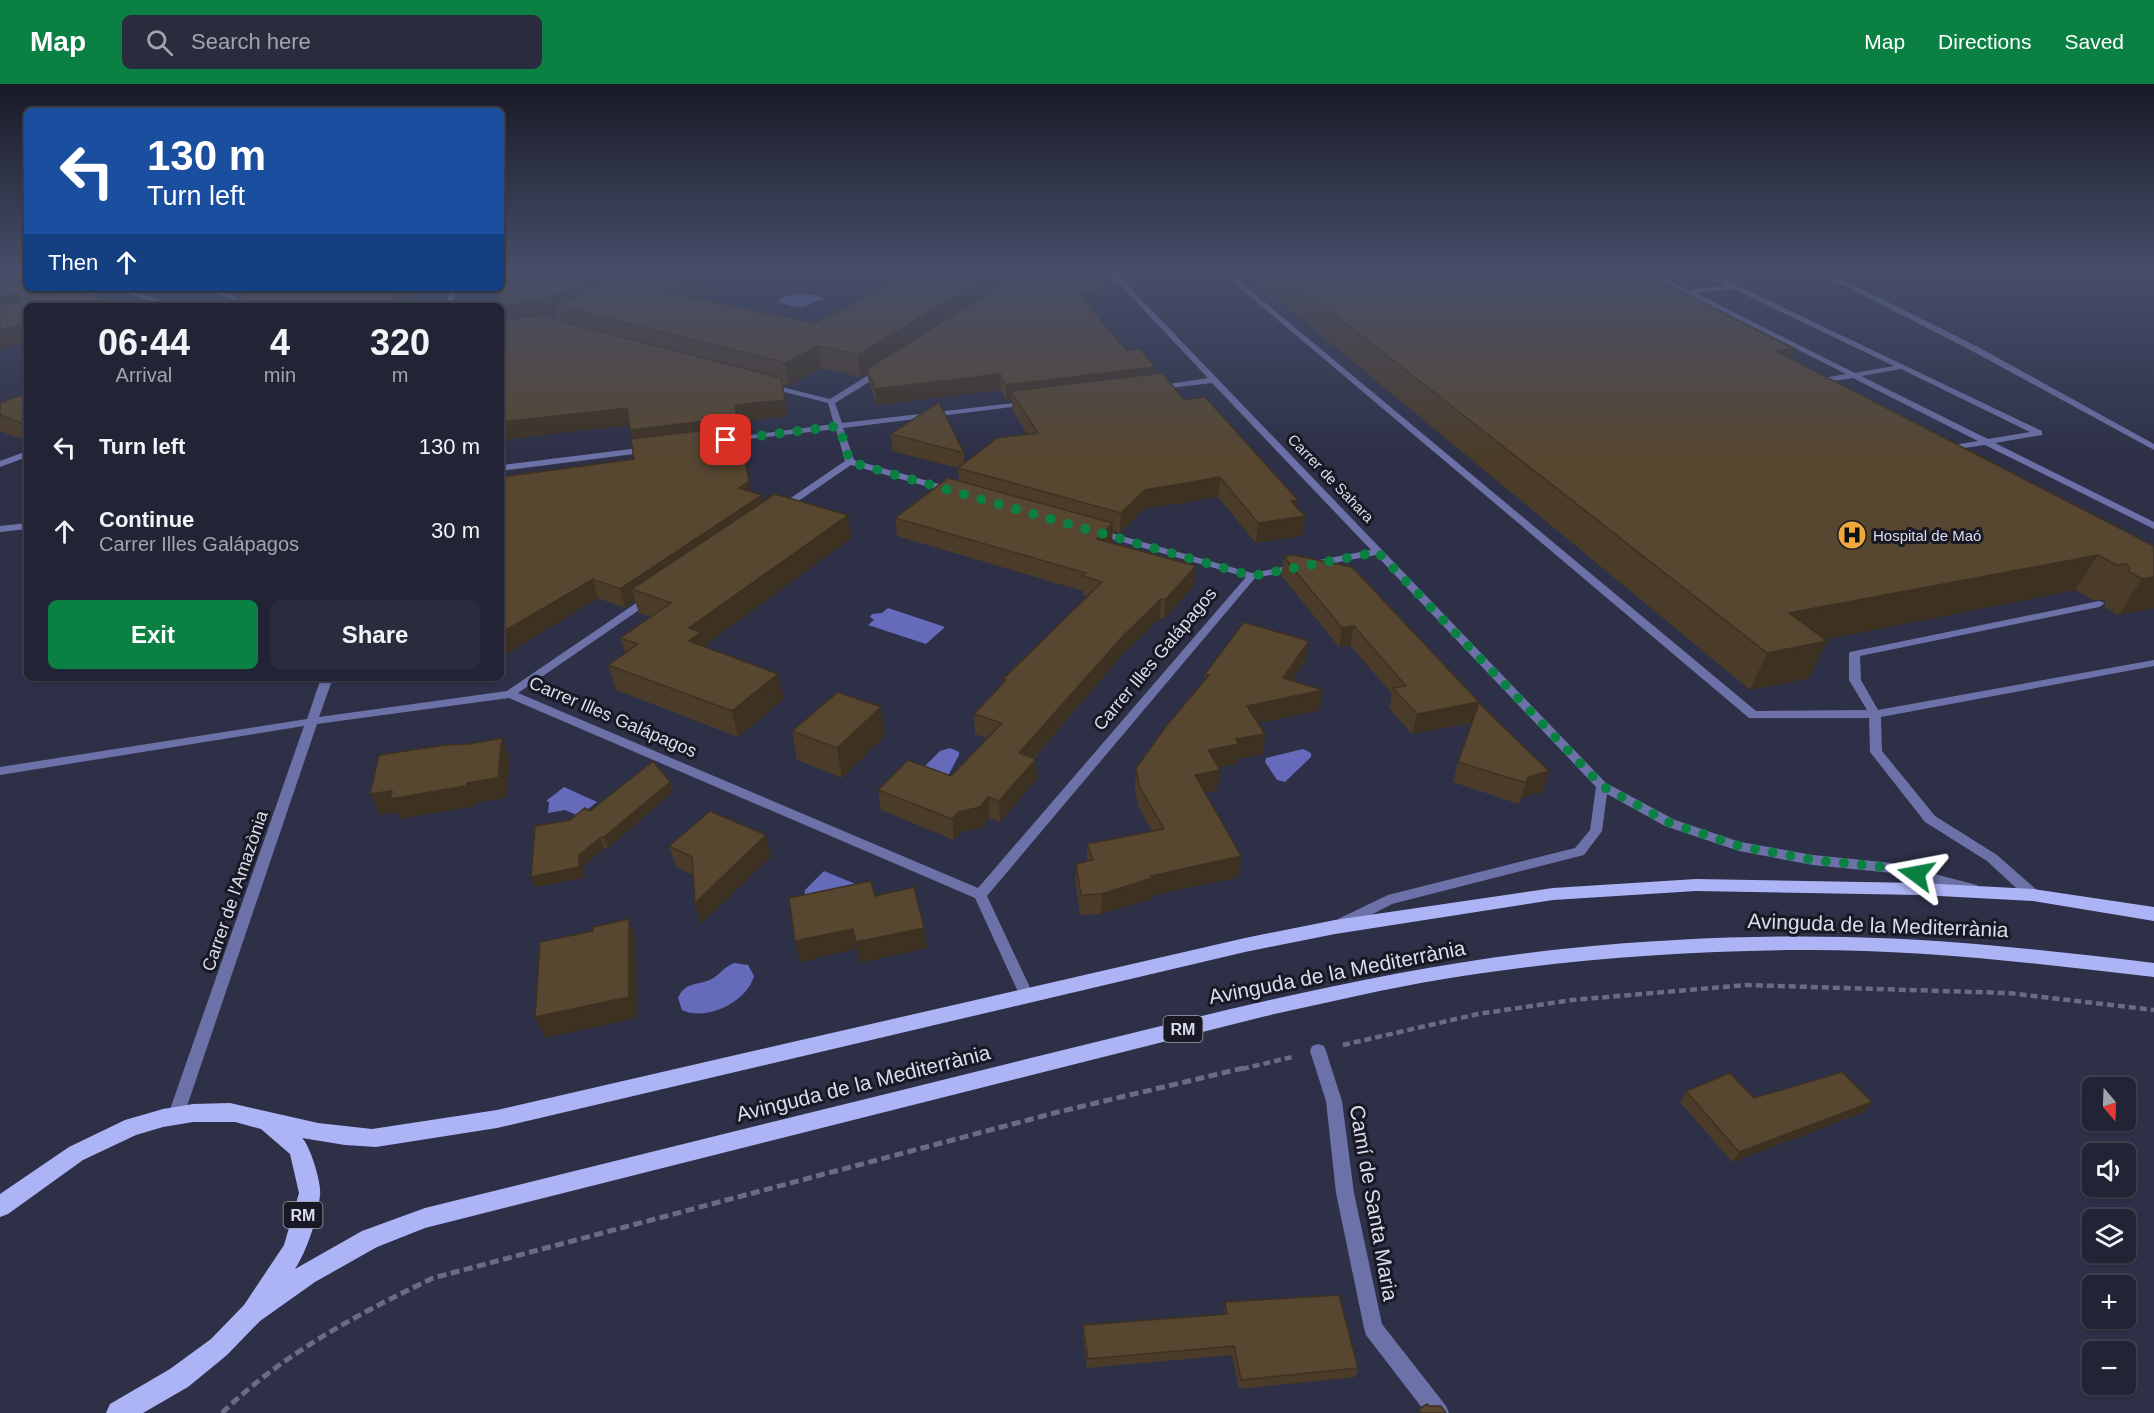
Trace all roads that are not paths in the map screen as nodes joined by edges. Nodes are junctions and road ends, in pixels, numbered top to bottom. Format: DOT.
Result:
graph roads {
  1 [pos="1168,333"];
  2 [pos="1297,333"];
  3 [pos="1769,333"];
  4 [pos="1830,333"];
  5 [pos="1943,333"];
  6 [pos="892,364"];
  7 [pos="1902,367"];
  8 [pos="1803,376"];
  9 [pos="1854,376"];
  10 [pos="1214,380"];
  11 [pos="1814,382"];
  12 [pos="763,384"];
  13 [pos="1823,387"];
  14 [pos="1141,389"];
  15 [pos="831,402"];
  16 [pos="1034,402"];
  17 [pos="839,426"];
  18 [pos="722,441"];
  19 [pos="1987,442"];
  20 [pos="1933,444"];
  21 [pos="2154,447"];
  22 [pos="652,449"];
  23 [pos="1943,450"];
  24 [pos="24,455"];
  25 [pos="1954,455"];
  26 [pos="850,462"];
  27 [pos="0,464"];
  28 [pos="504,468"];
  29 [pos="24,526"];
  30 [pos="2154,526"];
  31 [pos="0,529"];
  32 [pos="1378,552"];
  33 [pos="1252,576"];
  34 [pos="2099,604"];
  35 [pos="2154,663"];
  36 [pos="326,681"];
  37 [pos="510,694"];
  38 [pos="1875,714"];
  39 [pos="312,721"];
  40 [pos="0,771"];
  41 [pos="1602,786"];
  42 [pos="1985,892"];
  43 [pos="980,895"];
  44 [pos="2033,895"];
  45 [pos="2154,914"];
  46 [pos="1335,927"];
  47 [pos="2154,970"];
  48 [pos="1027,996"];
  49 [pos="1318,1051"];
  50 [pos="176,1115"];
  51 [pos="266,1121"];
  52 [pos="30,1182"];
  53 [pos="0,1198"];
  54 [pos="0,1207"];
  55 [pos="252,1313"];
  56 [pos="119,1413"];
  57 [pos="1439,1413"];
  1 -- 10 [label="street, Carrer de Sahara"];
  2 -- 38 [label="street"];
  3 -- 9 [label="street"];
  4 -- 7 [label="street"];
  5 -- 21 [label="street"];
  6 -- 15 [label="street"];
  7 -- 9 [label="street"];
  7 -- 19 [label="street"];
  8 -- 11 [label="street"];
  9 -- 11 [label="street"];
  9 -- 19 [label="street"];
  10 -- 14 [label="street"];
  10 -- 32 [label="street, Carrer de Sahara"];
  11 -- 13 [label="street"];
  12 -- 15 [label="street"];
  15 -- 17 [label="street"];
  16 -- 17 [label="street"];
  17 -- 18 [label="street"];
  17 -- 26 [label="street"];
  19 -- 23 [label="street"];
  19 -- 30 [label="street"];
  20 -- 23 [label="street"];
  22 -- 28 [label="street"];
  23 -- 25 [label="street"];
  24 -- 27 [label="street"];
  26 -- 33 [label="street, Carrer Illes Galápagos"];
  26 -- 37 [label="street, Carrer Illes Galápagos"];
  29 -- 31 [label="street"];
  32 -- 33 [label="street"];
  32 -- 41 [label="street, Carrer de Sahara"];
  33 -- 43 [label="street, Carrer Illes Galápagos"];
  34 -- 38 [label="street"];
  35 -- 38 [label="street"];
  36 -- 39 [label="street, Carrer de l'Amazònia"];
  37 -- 39 [label="street"];
  37 -- 43 [label="street, Carrer Illes Galápagos"];
  38 -- 44 [label="street"];
  39 -- 40 [label="street"];
  39 -- 50 [label="street, Carrer de l'Amazònia"];
  41 -- 42 [label="street, Carrer de Sahara"];
  41 -- 46 [label="street"];
  42 -- 44 [label="main road, Avinguda de la Mediterrània / RM"];
  42 -- 46 [label="main road, Avinguda de la Mediterrània / RM"];
  43 -- 48 [label="street"];
  44 -- 45 [label="main road, Avinguda de la Mediterrània / RM"];
  46 -- 48 [label="main road, Avinguda de la Mediterrània / RM"];
  47 -- 55 [label="main road, Avinguda de la Mediterrània / RM"];
  48 -- 51 [label="main road, Avinguda de la Mediterrània / RM"];
  49 -- 57 [label="street, Camí de Santa Maria"];
  50 -- 51 [label="main road, RM"];
  50 -- 52 [label="main road, RM"];
  51 -- 55 [label="main road, RM"];
  52 -- 53 [label="main road, RM"];
  52 -- 54 [label="main road, RM"];
  55 -- 56 [label="main road, RM"];
}
